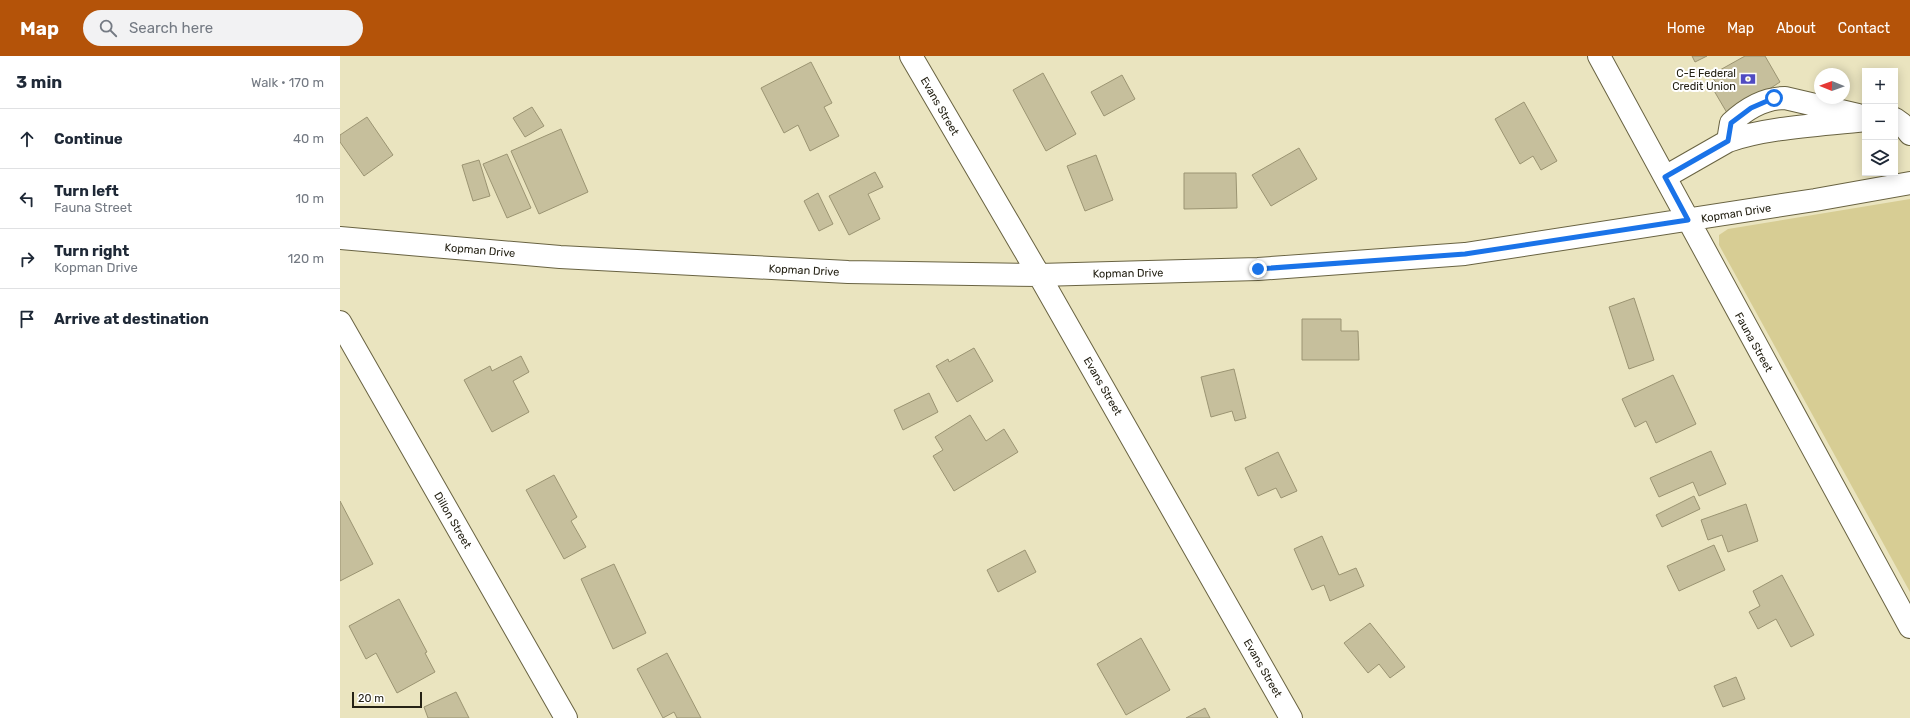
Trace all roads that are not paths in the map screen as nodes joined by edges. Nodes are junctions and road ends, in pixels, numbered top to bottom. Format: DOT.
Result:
graph roads {
  1 [pos="911,56"];
  2 [pos="1599,56"];
  3 [pos="1862,115"];
  4 [pos="1862,120"];
  5 [pos="1898,121"];
  6 [pos="1910,134"];
  7 [pos="1728,141"];
  8 [pos="1665,177"];
  9 [pos="1910,183"];
  10 [pos="1688,220"];
  11 [pos="340,238"];
  12 [pos="1040,275"];
  13 [pos="340,322"];
  14 [pos="1910,627"];
  15 [pos="566,718"];
  16 [pos="1291,718"];
  1 -- 12 [label="street, Evans Street"];
  2 -- 8 [label="street, Fauna Street"];
  3 -- 7 [label="street"];
  4 -- 7 [label="street"];
  5 -- 6 [label="street"];
  7 -- 8 [label="street"];
  8 -- 10 [label="street, Fauna Street"];
  9 -- 10 [label="street, Kopman Drive"];
  10 -- 12 [label="street, Kopman Drive"];
  10 -- 14 [label="street, Fauna Street"];
  11 -- 12 [label="street, Kopman Drive"];
  12 -- 16 [label="street, Evans Street"];
  13 -- 15 [label="street, Dillon Street"];
}
